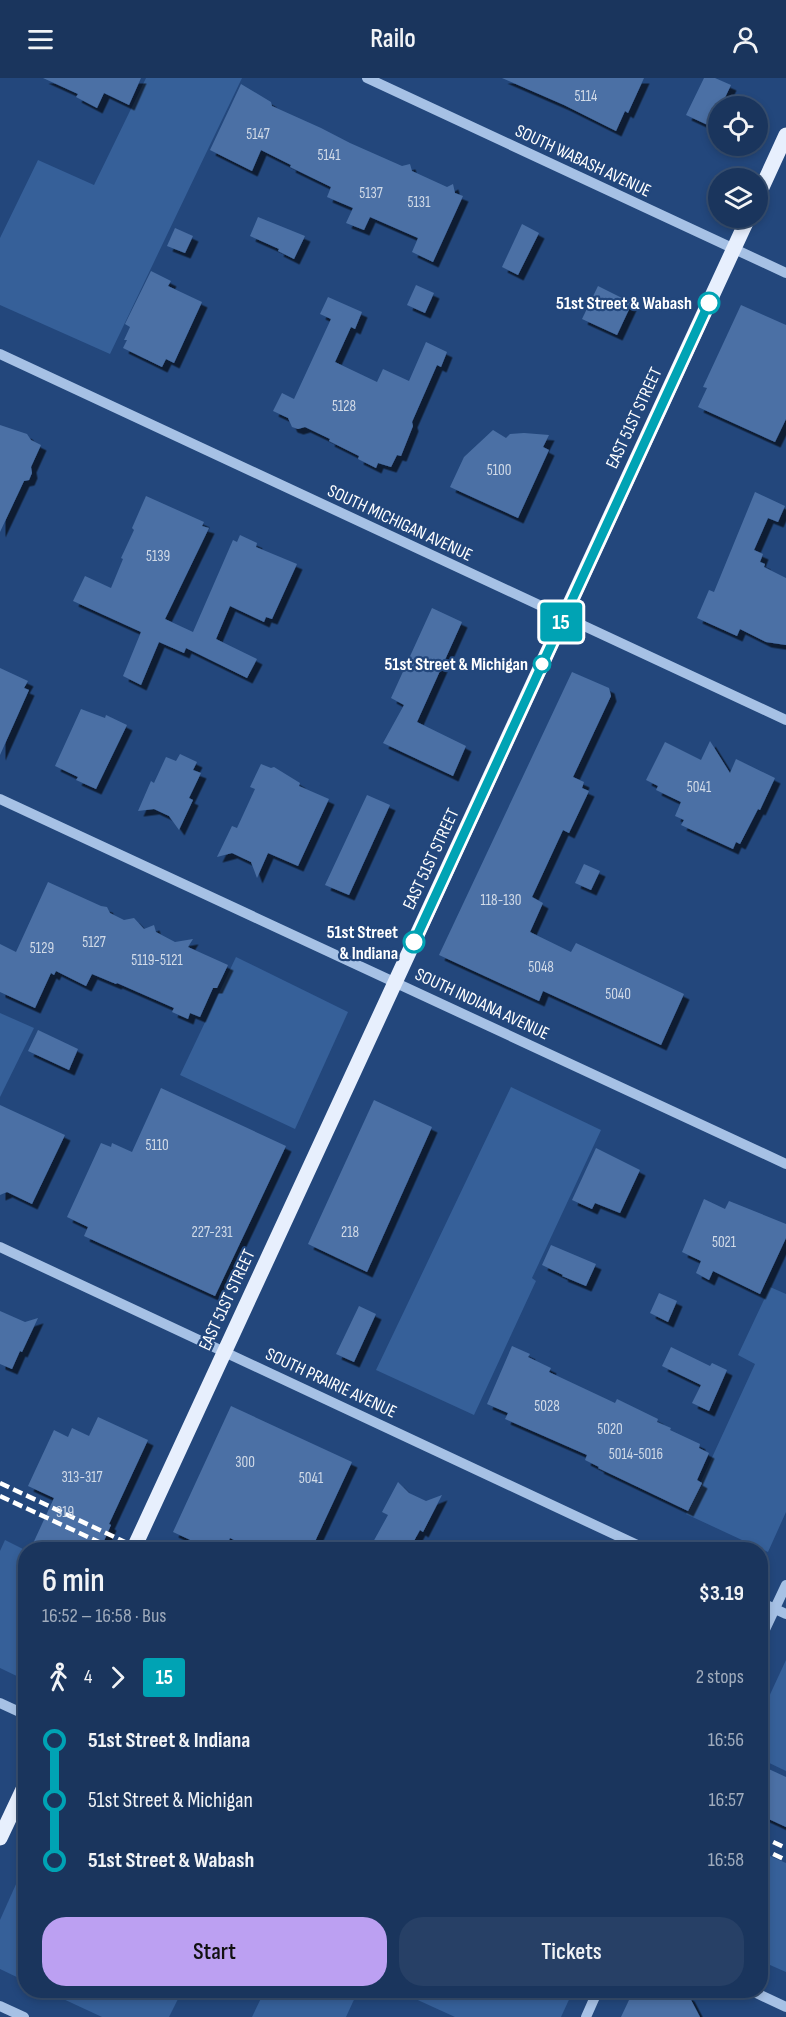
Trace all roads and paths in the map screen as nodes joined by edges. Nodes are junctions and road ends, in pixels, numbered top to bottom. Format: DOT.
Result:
graph roads {
  1 [pos="367,78"];
  2 [pos="786,135"];
  3 [pos="768,174"];
  4 [pos="743,228"];
  5 [pos="733,249"];
  6 [pos="786,273"];
  7 [pos="0,354"];
  8 [pos="563,618"];
  9 [pos="786,720"];
  10 [pos="0,799"];
  11 [pos="395,982"];
  12 [pos="786,1164"];
  13 [pos="0,1247"];
  14 [pos="225,1352"];
  15 [pos="137,1542"];
  16 [pos="631,1542"];
  17 [pos="786,1585"];
  18 [pos="768,1606"];
  19 [pos="775,1609"];
  20 [pos="786,1614"];
  21 [pos="768,1623"];
  22 [pos="0,1703"];
  23 [pos="18,1711"];
  24 [pos="18,1800"];
  25 [pos="0,1838"];
  26 [pos="594,1998"];
  27 [pos="767,1998"];
  28 [pos="0,2006"];
  29 [pos="786,2007"];
  30 [pos="24,2017"];
  31 [pos="586,2017"];
  1 -- 5 [label="street, SOUTH WABASH AVENUE"];
  2 -- 3 [label="main road"];
  4 -- 5 [label="main road, EAST 51ST STREET"];
  5 -- 6 [label="street, SOUTH WABASH AVENUE"];
  5 -- 8 [label="main road, EAST 51ST STREET"];
  7 -- 8 [label="street, SOUTH MICHIGAN AVENUE"];
  8 -- 9 [label="street, SOUTH MICHIGAN AVENUE"];
  8 -- 11 [label="main road, EAST 51ST STREET"];
  10 -- 11 [label="street, SOUTH INDIANA AVENUE"];
  11 -- 12 [label="street, SOUTH INDIANA AVENUE"];
  11 -- 14 [label="main road, EAST 51ST STREET"];
  13 -- 14 [label="street, SOUTH PRAIRIE AVENUE"];
  14 -- 15 [label="main road, EAST 51ST STREET"];
  14 -- 16 [label="street, SOUTH PRAIRIE AVENUE"];
  17 -- 19 [label="street"];
  18 -- 19 [label="street"];
  19 -- 20 [label="street"];
  19 -- 21 [label="street"];
  22 -- 23 [label="street"];
  24 -- 25 [label="main road"];
  26 -- 31 [label="street"];
  27 -- 29 [label="street"];
  28 -- 30 [label="street"];
}
